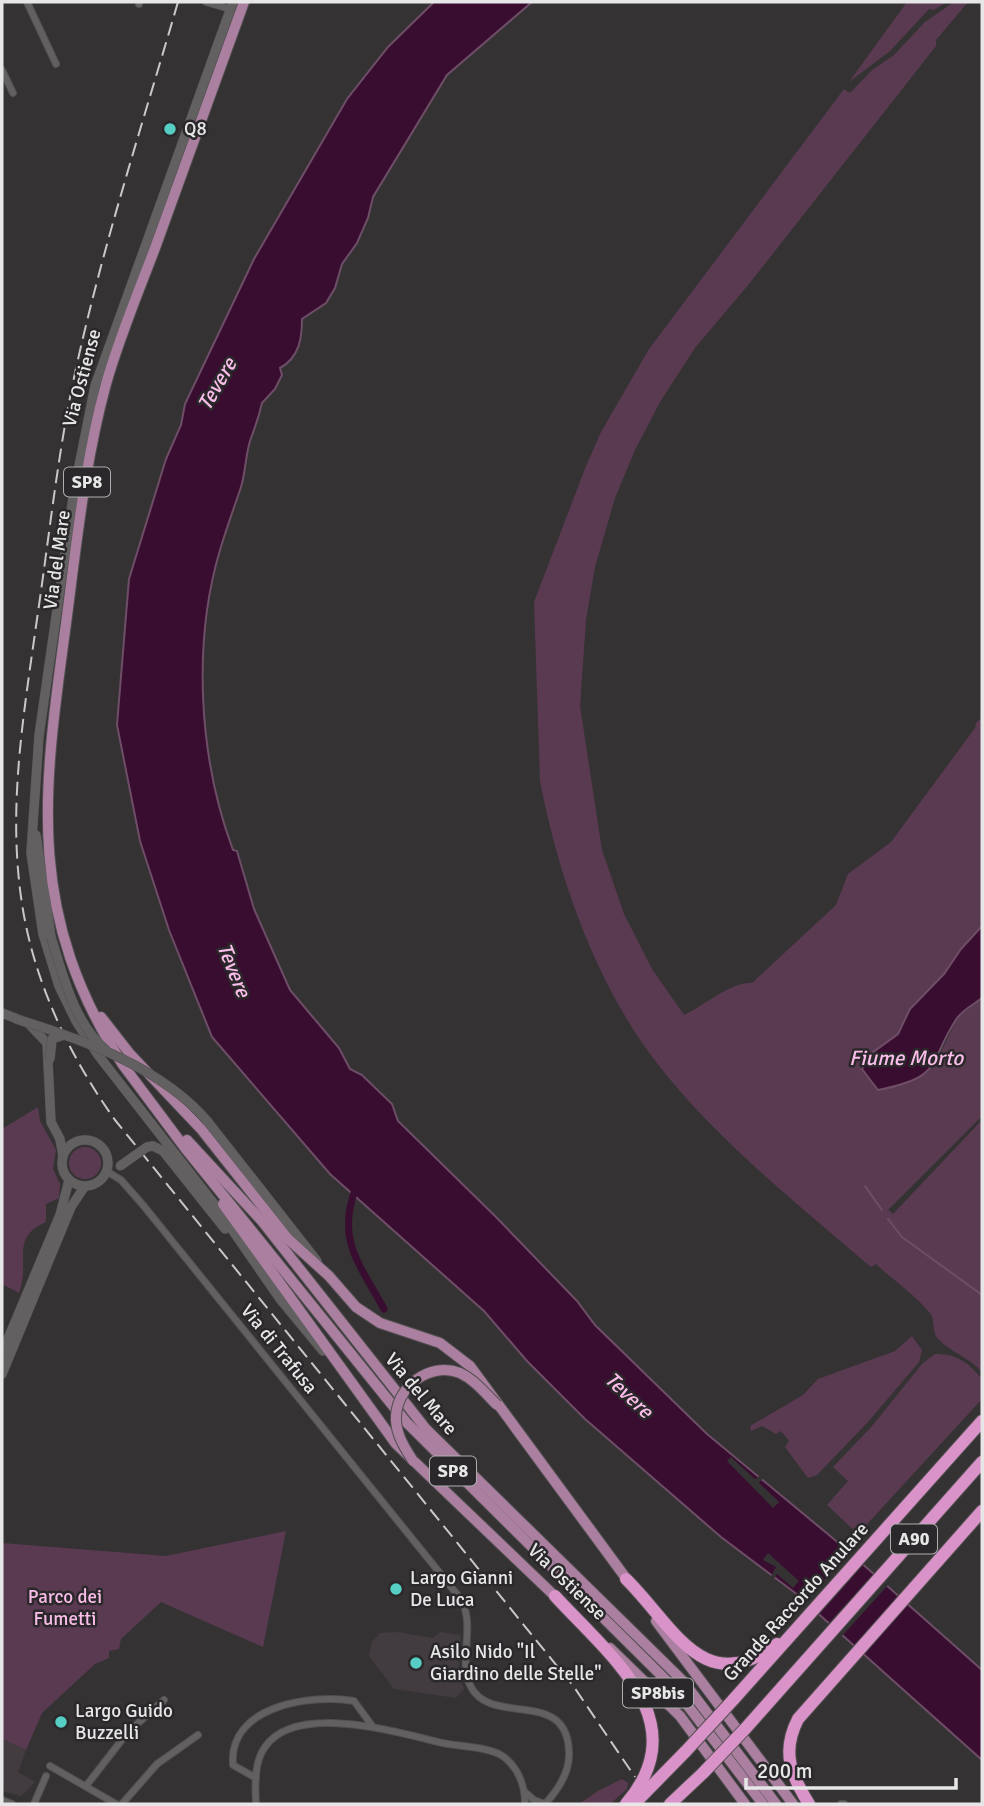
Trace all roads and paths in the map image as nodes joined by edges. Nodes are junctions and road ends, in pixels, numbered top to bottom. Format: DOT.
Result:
graph roads {
  1 [pos="27,2"];
  2 [pos="206,2"];
  3 [pos="244,2"];
  4 [pos="231,5"];
  5 [pos="56,64"];
  6 [pos="2,70"];
  7 [pos="13,93"];
  8 [pos="34,780"];
  9 [pos="80,982"];
  10 [pos="2,1013"];
  11 [pos="16,1019"];
  12 [pos="66,1035"];
  13 [pos="50,1059"];
  14 [pos="123,1062"];
  15 [pos="165,1119"];
  16 [pos="186,1148"];
  17 [pos="63,1156"];
  18 [pos="106,1169"];
  19 [pos="69,1180"];
  20 [pos="86,1186"];
  21 [pos="249,1256"];
  22 [pos="329,1276"];
  23 [pos="2,1353"];
  24 [pos="2,1374"];
  25 [pos="358,1392"];
  26 [pos="498,1405"];
  27 [pos="982,1420"];
  28 [pos="413,1461"];
  29 [pos="982,1462"];
  30 [pos="982,1511"];
  31 [pos="626,1579"];
  32 [pos="555,1596"];
  33 [pos="804,1621"];
  34 [pos="164,1700"];
  35 [pos="373,1727"];
  36 [pos="198,1735"];
  37 [pos="50,1766"];
  38 [pos="46,1776"];
  39 [pos="256,1778"];
  40 [pos="86,1786"];
  41 [pos="525,1791"];
  42 [pos="2,1800"];
  43 [pos="12,1804"];
  44 [pos="34,1804"];
  45 [pos="116,1804"];
  46 [pos="122,1804"];
  47 [pos="256,1804"];
  48 [pos="525,1804"];
  49 [pos="545,1804"];
  50 [pos="626,1804"];
  51 [pos="634,1804"];
  52 [pos="670,1804"];
  53 [pos="745,1804"];
  54 [pos="763,1804"];
  55 [pos="776,1804"];
  56 [pos="793,1804"];
  57 [pos="809,1804"];
  1 -- 5 [label="street"];
  2 -- 4 [label="street"];
  3 -- 9 [label="main road, Via del Mare / SP8"];
  4 -- 8 [label="main road, Via Ostiense / SP8bis"];
  6 -- 7 [label="street"];
  8 -- 14 [label="main road, SP8bis, bridge"];
  8 -- 21 [label="main road, SP8bis"];
  9 -- 15 [label="main road, Via del Mare / SP8"];
  9 -- 22 [label="main road"];
  10 -- 11 [label="main road"];
  11 -- 12 [label="main road, bridge"];
  11 -- 13 [label="main road, bridge"];
  12 -- 13 [label="main road, bridge"];
  12 -- 14 [label="main road, bridge"];
  13 -- 17 [label="main road"];
  14 -- 22 [label="main road, SP8bis, bridge"];
  15 -- 16 [label="main road, Via del Mare / SP8"];
  15 -- 55 [label="main road, Via del Mare / SP8"];
  16 -- 25 [label="main road, Via Ostiense"];
  16 -- 54 [label="main road, Via del Mare / SP8"];
  17 -- 18 [label="main road"];
  17 -- 19 [label="main road"];
  18 -- 20 [label="main road"];
  18 -- 21 [label="main road, bridge"];
  18 -- 49 [label="street, Via di Trafusa"];
  19 -- 20 [label="main road"];
  19 -- 23 [label="main road"];
  20 -- 24 [label="main road"];
  21 -- 25 [label="main road, SP8bis"];
  22 -- 26 [label="main road, SP8bis, bridge"];
  25 -- 28 [label="main road, Via Ostiense / SP8bis, bridge"];
  26 -- 28 [label="main road, bridge"];
  26 -- 31 [label="main road, SP8bis"];
  27 -- 33 [label="highway, Grande Raccordo Anulare / A90"];
  28 -- 32 [label="main road, Via Ostiense / SP8bis"];
  29 -- 52 [label="highway, A90, bridge"];
  30 -- 57 [label="highway"];
  31 -- 33 [label="highway"];
  31 -- 56 [label="main road, SP8bis"];
  32 -- 50 [label="highway"];
  32 -- 53 [label="main road, Via Ostiense / SP8bis"];
  33 -- 51 [label="highway, Grande Raccordo Anulare / A90, bridge"];
  34 -- 40 [label="street"];
  35 -- 39 [label="street"];
  35 -- 39 [label="street"];
  35 -- 41 [label="street"];
  36 -- 46 [label="street"];
  37 -- 40 [label="street"];
  38 -- 44 [label="street"];
  39 -- 47 [label="street"];
  40 -- 45 [label="street"];
  41 -- 48 [label="street"];
  41 -- 49 [label="street"];
  42 -- 43 [label="street"];
}
